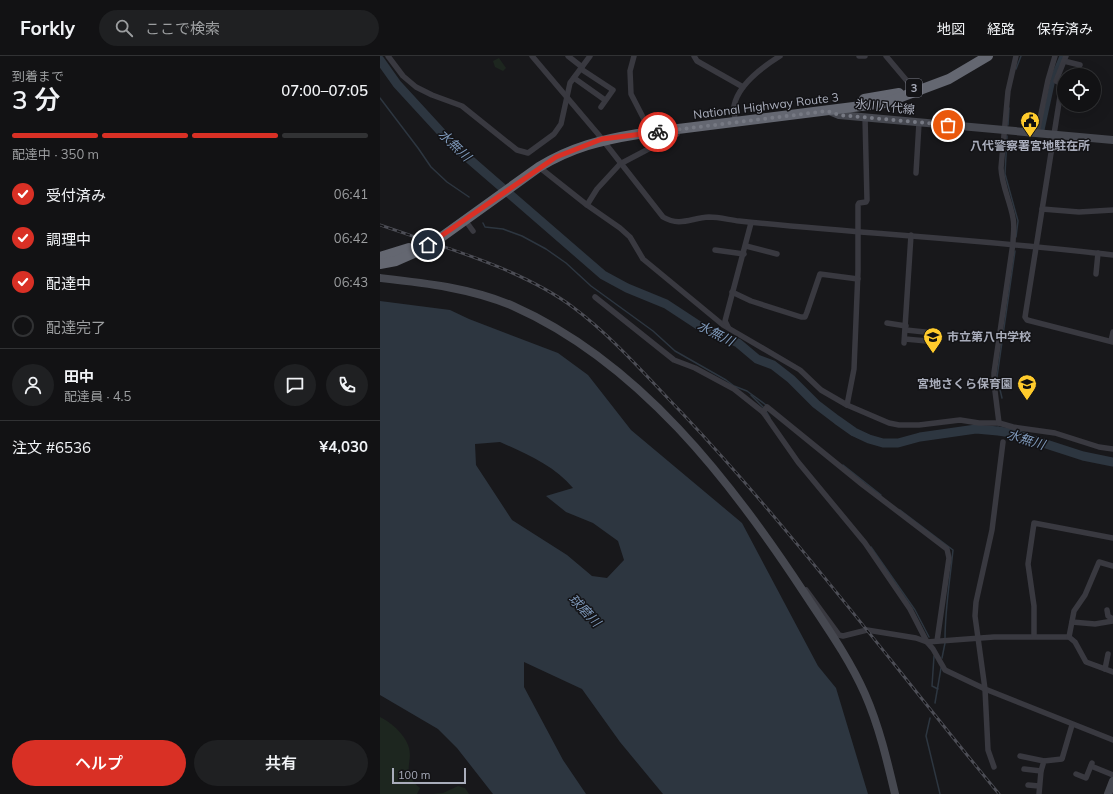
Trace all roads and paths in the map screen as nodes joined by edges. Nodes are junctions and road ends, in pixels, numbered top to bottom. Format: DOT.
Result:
graph roads {
  1 [pos="388,56"];
  2 [pos="532,56"];
  3 [pos="568,56"];
  4 [pos="590,56"];
  5 [pos="634,56"];
  6 [pos="694,56"];
  7 [pos="780,56"];
  8 [pos="859,56"];
  9 [pos="864,56"];
  10 [pos="886,56"];
  11 [pos="977,56"];
  12 [pos="988,56"];
  13 [pos="1016,56"];
  14 [pos="1055,56"];
  15 [pos="1065,58"];
  16 [pos="1080,65"];
  17 [pos="581,68"];
  18 [pos="574,78"];
  19 [pos="743,87"];
  20 [pos="913,88"];
  21 [pos="567,99"];
  22 [pos="605,100"];
  23 [pos="601,107"];
  24 [pos="846,109"];
  25 [pos="864,117"];
  26 [pos="735,119"];
  27 [pos="919,123"];
  28 [pos="648,127"];
  29 [pos="678,130"];
  30 [pos="1004,130"];
  31 [pos="1037,133"];
  32 [pos="1054,135"];
  33 [pos="600,137"];
  34 [pos="1113,140"];
  35 [pos="620,164"];
  36 [pos="536,167"];
  37 [pos="916,173"];
  38 [pos="493,196"];
  39 [pos="586,205"];
  40 [pos="1042,209"];
  41 [pos="1113,210"];
  42 [pos="464,220"];
  43 [pos="751,223"];
  44 [pos="473,231"];
  45 [pos="858,231"];
  46 [pos="911,235"];
  47 [pos="432,239"];
  48 [pos="1013,243"];
  49 [pos="746,246"];
  50 [pos="1036,246"];
  51 [pos="417,248"];
  52 [pos="715,250"];
  53 [pos="744,254"];
  54 [pos="777,254"];
  55 [pos="1098,254"];
  56 [pos="1113,255"];
  57 [pos="380,257"];
  58 [pos="380,264"];
  59 [pos="1096,274"];
  60 [pos="380,278"];
  61 [pos="858,279"];
  62 [pos="732,292"];
  63 [pos="595,296"];
  64 [pos="887,323"];
  65 [pos="906,328"];
  66 [pos="729,329"];
  67 [pos="1113,332"];
  68 [pos="1112,342"];
  69 [pos="847,405"];
  70 [pos="763,412"];
  71 [pos="1000,423"];
  72 [pos="1003,442"];
  73 [pos="1113,449"];
  74 [pos="1113,538"];
  75 [pos="1113,566"];
  76 [pos="794,578"];
  77 [pos="1107,610"];
  78 [pos="1113,620"];
  79 [pos="1072,622"];
  80 [pos="1034,636"];
  81 [pos="1069,637"];
  82 [pos="978,639"];
  83 [pos="937,641"];
  84 [pos="927,642"];
  85 [pos="1108,654"];
  86 [pos="1105,669"];
  87 [pos="1113,672"];
  88 [pos="985,689"];
  89 [pos="1072,725"];
  90 [pos="1113,740"];
  91 [pos="1020,756"];
  92 [pos="1044,761"];
  93 [pos="994,767"];
  94 [pos="1024,770"];
  95 [pos="1041,771"];
  96 [pos="1076,774"];
  97 [pos="1113,775"];
  98 [pos="1113,781"];
  99 [pos="1028,785"];
  100 [pos="1039,786"];
  101 [pos="895,794"];
  102 [pos="1039,794"];
  103 [pos="1108,794"];
  1 -- 21 [label="street"];
  2 -- 21 [label="street"];
  3 -- 17 [label="street"];
  4 -- 17 [label="street"];
  5 -- 28 [label="street"];
  6 -- 19 [label="street"];
  7 -- 19 [label="street"];
  8 -- 9 [label="street"];
  10 -- 20 [label="street"];
  11 -- 20 [label="highway, National Highway Route 3 / 3"];
  12 -- 24 [label="highway, National Highway Route 3 / 3"];
  13 -- 30 [label="street"];
  14 -- 31 [label="street"];
  15 -- 16 [label="street"];
  15 -- 32 [label="street"];
  17 -- 18 [label="street"];
  17 -- 22 [label="street"];
  18 -- 21 [label="street"];
  18 -- 22 [label="street"];
  19 -- 26 [label="street"];
  20 -- 24 [label="highway, National Highway Route 3 / 3"];
  21 -- 33 [label="street"];
  22 -- 23 [label="street"];
  24 -- 25 [label="street, 氷川八代線"];
  24 -- 26 [label="highway, National Highway Route 3 / 3"];
  25 -- 27 [label="street, 氷川八代線"];
  25 -- 45 [label="street"];
  26 -- 28 [label="highway, National Highway Route 3 / 3"];
  26 -- 29 [label="highway, National Highway Route 3 / 3"];
  27 -- 30 [label="street, 氷川八代線"];
  27 -- 37 [label="street"];
  28 -- 33 [label="highway, National Highway Route 3 / 3"];
  29 -- 33 [label="highway, National Highway Route 3 / 3"];
  29 -- 35 [label="street"];
  30 -- 31 [label="street, 氷川八代線"];
  30 -- 48 [label="street"];
  31 -- 32 [label="street, 氷川八代線"];
  32 -- 34 [label="street, 氷川八代線"];
  32 -- 40 [label="street"];
  33 -- 35 [label="street"];
  33 -- 36 [label="highway, National Highway Route 3 / 3"];
  35 -- 39 [label="street"];
  35 -- 43 [label="street"];
  36 -- 38 [label="highway, National Highway Route 3 / 3"];
  36 -- 39 [label="street"];
  38 -- 42 [label="highway, National Highway Route 3 / 3"];
  38 -- 47 [label="highway, National Highway Route 3 / 3"];
  39 -- 66 [label="street"];
  40 -- 41 [label="street"];
  40 -- 50 [label="street"];
  42 -- 44 [label="street"];
  42 -- 47 [label="highway, National Highway Route 3 / 3"];
  43 -- 45 [label="street"];
  43 -- 49 [label="street"];
  45 -- 46 [label="street"];
  45 -- 61 [label="street"];
  46 -- 48 [label="street"];
  46 -- 65 [label="street"];
  47 -- 51 [label="highway, National Highway Route 3 / 3"];
  48 -- 50 [label="street"];
  48 -- 71 [label="street"];
  49 -- 53 [label="street"];
  49 -- 54 [label="street"];
  50 -- 55 [label="street"];
  50 -- 68 [label="street"];
  51 -- 57 [label="highway, National Highway Route 3 / 3"];
  51 -- 58 [label="highway, National Highway Route 3 / 3"];
  52 -- 53 [label="street"];
  53 -- 62 [label="street"];
  55 -- 56 [label="street"];
  55 -- 59 [label="street"];
  60 -- 76 [label="street"];
  61 -- 62 [label="street"];
  61 -- 69 [label="street"];
  62 -- 66 [label="street"];
  63 -- 70 [label="street"];
  64 -- 65 [label="street"];
  65 -- 65 [label="street"];
  66 -- 69 [label="street"];
  67 -- 68 [label="street"];
  69 -- 71 [label="street"];
  70 -- 83 [label="street"];
  70 -- 84 [label="street"];
  71 -- 73 [label="street"];
  72 -- 82 [label="street"];
  74 -- 80 [label="street"];
  75 -- 79 [label="street"];
  76 -- 84 [label="street"];
  76 -- 101 [label="street"];
  77 -- 78 [label="street"];
  78 -- 79 [label="street"];
  79 -- 81 [label="street"];
  80 -- 81 [label="street"];
  80 -- 82 [label="street"];
  81 -- 86 [label="street"];
  82 -- 83 [label="street"];
  82 -- 88 [label="street"];
  83 -- 84 [label="street"];
  84 -- 88 [label="street"];
  85 -- 86 [label="street"];
  86 -- 87 [label="street"];
  88 -- 89 [label="street"];
  88 -- 93 [label="street"];
  89 -- 90 [label="street"];
  89 -- 92 [label="street"];
  91 -- 92 [label="street"];
  92 -- 95 [label="street"];
  94 -- 95 [label="street"];
  95 -- 100 [label="street"];
  96 -- 97 [label="street"];
  98 -- 103 [label="street"];
  99 -- 100 [label="street"];
  100 -- 102 [label="street"];
}
